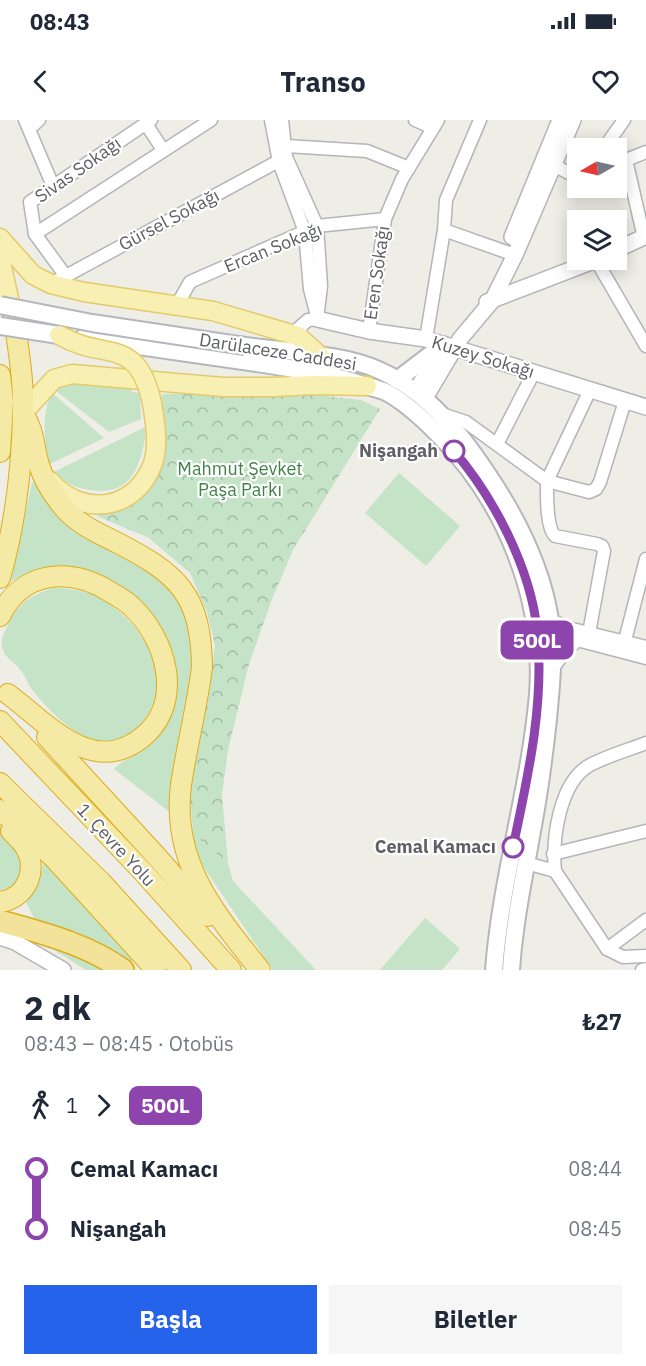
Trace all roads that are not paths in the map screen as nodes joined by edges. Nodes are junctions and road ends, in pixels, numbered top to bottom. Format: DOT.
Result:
graph roads {
  1 [pos="211,120"];
  2 [pos="271,120"];
  3 [pos="282,120"];
  4 [pos="415,120"];
  5 [pos="480,120"];
  6 [pos="560,120"];
  7 [pos="573,120"];
  8 [pos="624,120"];
  9 [pos="148,122"];
  10 [pos="32,123"];
  11 [pos="436,124"];
  12 [pos="618,138"];
  13 [pos="163,150"];
  14 [pos="627,151"];
  15 [pos="646,152"];
  16 [pos="282,153"];
  17 [pos="549,162"];
  18 [pos="409,168"];
  19 [pos="567,172"];
  20 [pos="53,186"];
  21 [pos="627,186"];
  22 [pos="385,219"];
  23 [pos="317,226"];
  24 [pos="444,230"];
  25 [pos="304,232"];
  26 [pos="644,233"];
  27 [pos="35,234"];
  28 [pos="0,238"];
  29 [pos="627,238"];
  30 [pos="627,243"];
  31 [pos="511,253"];
  32 [pos="0,258"];
  33 [pos="567,264"];
  34 [pos="567,269"];
  35 [pos="602,270"];
  36 [pos="58,280"];
  37 [pos="0,290"];
  38 [pos="491,294"];
  39 [pos="0,305"];
  40 [pos="177,305"];
  41 [pos="317,319"];
  42 [pos="8,325"];
  43 [pos="369,331"];
  44 [pos="292,334"];
  45 [pos="59,335"];
  46 [pos="426,339"];
  47 [pos="449,346"];
  48 [pos="646,346"];
  49 [pos="320,356"];
  50 [pos="534,372"];
  51 [pos="0,375"];
  52 [pos="397,380"];
  53 [pos="367,386"];
  54 [pos="590,390"];
  55 [pos="420,395"];
  56 [pos="625,401"];
  57 [pos="1,402"];
  58 [pos="646,407"];
  59 [pos="412,410"];
  60 [pos="23,413"];
  61 [pos="441,414"];
  62 [pos="497,444"];
  63 [pos="0,452"];
  64 [pos="43,474"];
  65 [pos="548,481"];
  66 [pos="646,560"];
  67 [pos="0,578"];
  68 [pos="0,616"];
  69 [pos="546,626"];
  70 [pos="584,637"];
  71 [pos="623,646"];
  72 [pos="646,647"];
  73 [pos="646,658"];
  74 [pos="552,669"];
  75 [pos="4,690"];
  76 [pos="1,721"];
  77 [pos="646,743"];
  78 [pos="0,783"];
  79 [pos="0,810"];
  80 [pos="0,821"];
  81 [pos="646,831"];
  82 [pos="553,854"];
  83 [pos="526,863"];
  84 [pos="555,871"];
  85 [pos="0,902"];
  86 [pos="646,920"];
  87 [pos="0,921"];
  88 [pos="0,937"];
  89 [pos="607,949"];
  90 [pos="646,956"];
  91 [pos="63,970"];
  92 [pos="123,970"];
  93 [pos="156,970"];
  94 [pos="181,970"];
  95 [pos="231,970"];
  96 [pos="259,970"];
  97 [pos="499,970"];
  1 -- 13 [label="street"];
  2 -- 16 [label="street"];
  3 -- 16 [label="street"];
  4 -- 11 [label="street"];
  5 -- 24 [label="street"];
  6 -- 17 [label="street"];
  7 -- 17 [label="street"];
  8 -- 12 [label="street"];
  9 -- 13 [label="street"];
  9 -- 20 [label="street, Sivas Sokağı"];
  10 -- 20 [label="street"];
  11 -- 18 [label="street, Eren Sokağı"];
  13 -- 27 [label="street"];
  14 -- 15 [label="street"];
  16 -- 18 [label="street"];
  16 -- 23 [label="street"];
  16 -- 25 [label="street"];
  16 -- 36 [label="street, Gürsel Sokağı"];
  17 -- 19 [label="street"];
  17 -- 31 [label="street"];
  18 -- 22 [label="street, Eren Sokağı"];
  20 -- 27 [label="street, Sivas Sokağı"];
  21 -- 26 [label="street"];
  22 -- 23 [label="street, Ercan Sokağı"];
  22 -- 43 [label="street, Eren Sokağı"];
  23 -- 25 [label="street, Ercan Sokağı"];
  23 -- 41 [label="street"];
  24 -- 31 [label="street"];
  24 -- 46 [label="street"];
  25 -- 40 [label="street, Ercan Sokağı"];
  25 -- 41 [label="street"];
  26 -- 29 [label="street"];
  26 -- 30 [label="street"];
  27 -- 36 [label="street"];
  28 -- 36 [label="main road"];
  31 -- 38 [label="street"];
  32 -- 42 [label="main road"];
  33 -- 38 [label="street"];
  34 -- 38 [label="street"];
  35 -- 48 [label="street"];
  36 -- 40 [label="main road"];
  37 -- 42 [label="main road"];
  38 -- 47 [label="street"];
  39 -- 49 [label="main road, Darülaceze Caddesi, bridge"];
  40 -- 44 [label="main road"];
  41 -- 43 [label="street, Kuzey Sokağı"];
  41 -- 44 [label="street"];
  42 -- 45 [label="main road, Darülaceze Caddesi, bridge"];
  42 -- 60 [label="highway"];
  43 -- 46 [label="street, Kuzey Sokağı"];
  44 -- 49 [label="main road"];
  45 -- 53 [label="main road, Darülaceze Caddesi"];
  45 -- 64 [label="main road, bridge"];
  46 -- 47 [label="street, Kuzey Sokağı"];
  47 -- 50 [label="street, Kuzey Sokağı"];
  47 -- 52 [label="main road"];
  47 -- 55 [label="street"];
  49 -- 52 [label="main road, Darülaceze Caddesi"];
  50 -- 54 [label="street, Kuzey Sokağı"];
  50 -- 62 [label="street"];
  51 -- 57 [label="highway"];
  52 -- 55 [label="main road, Darülaceze Caddesi"];
  53 -- 59 [label="main road, Darülaceze Caddesi"];
  53 -- 60 [label="main road"];
  54 -- 56 [label="street, Kuzey Sokağı"];
  54 -- 65 [label="street"];
  55 -- 59 [label="main road"];
  55 -- 61 [label="main road, Darülaceze Caddesi"];
  56 -- 58 [label="street, Kuzey Sokağı"];
  56 -- 65 [label="street"];
  57 -- 63 [label="highway"];
  59 -- 69 [label="main road, Darülaceze Caddesi"];
  60 -- 64 [label="highway"];
  60 -- 67 [label="highway"];
  61 -- 62 [label="street"];
  61 -- 69 [label="main road, Darülaceze Caddesi"];
  62 -- 65 [label="street"];
  64 -- 96 [label="highway"];
  65 -- 70 [label="street"];
  66 -- 71 [label="street"];
  68 -- 75 [label="highway"];
  69 -- 70 [label="street"];
  69 -- 74 [label="main road"];
  69 -- 97 [label="main road"];
  70 -- 71 [label="street"];
  70 -- 74 [label="street"];
  71 -- 72 [label="street"];
  71 -- 73 [label="street"];
  74 -- 83 [label="main road"];
  75 -- 96 [label="highway"];
  76 -- 95 [label="highway, 1. Çevre Yolu"];
  77 -- 82 [label="street"];
  78 -- 94 [label="highway, 1. Çevre Yolu"];
  79 -- 93 [label="highway"];
  80 -- 85 [label="highway"];
  81 -- 82 [label="street"];
  82 -- 84 [label="street"];
  83 -- 84 [label="street"];
  83 -- 97 [label="main road"];
  84 -- 89 [label="street"];
  86 -- 89 [label="street"];
  87 -- 92 [label="highway"];
  88 -- 91 [label="street"];
  89 -- 90 [label="street"];
}
